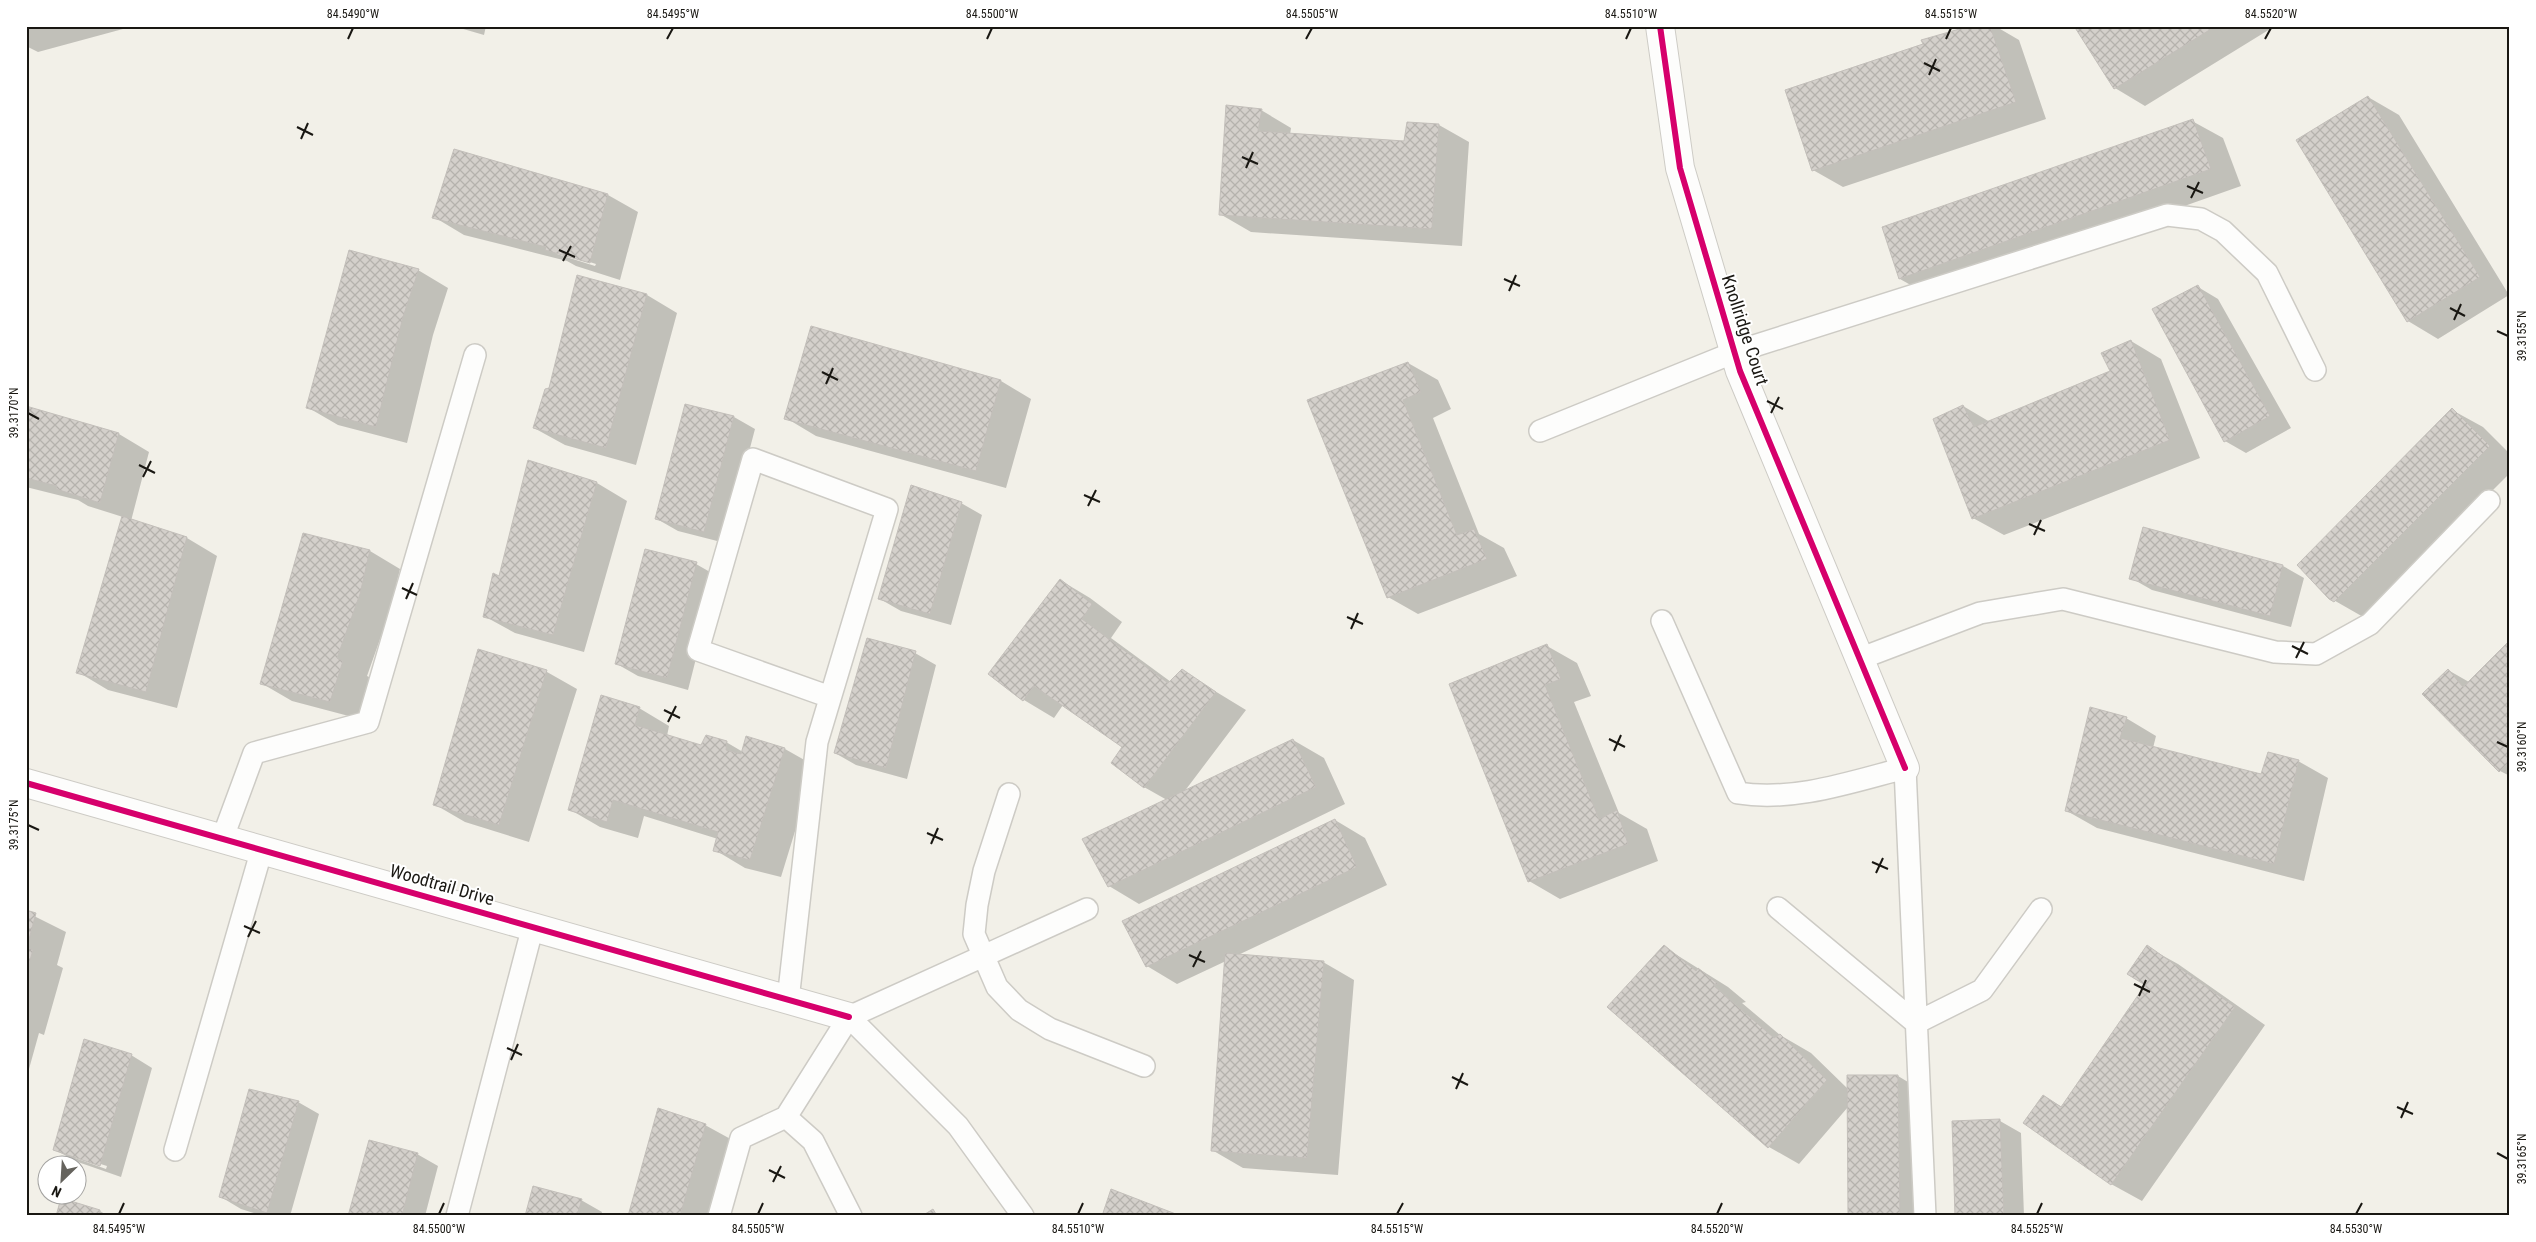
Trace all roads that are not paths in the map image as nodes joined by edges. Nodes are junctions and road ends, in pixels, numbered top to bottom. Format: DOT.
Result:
graph roads {
  1 [pos="1660,26"];
  2 [pos="1734,352"];
  3 [pos="475,355"];
  4 [pos="2315,370"];
  5 [pos="1540,430"];
  6 [pos="2489,501"];
  7 [pos="1662,621"];
  8 [pos="1859,659"];
  9 [pos="830,697"];
  10 [pos="1904,768"];
  11 [pos="26,783"];
  12 [pos="1009,794"];
  13 [pos="223,837"];
  14 [pos="262,848"];
  15 [pos="1778,908"];
  16 [pos="1087,909"];
  17 [pos="2041,909"];
  18 [pos="533,926"];
  19 [pos="983,957"];
  20 [pos="788,1000"];
  21 [pos="849,1017"];
  22 [pos="1916,1022"];
  23 [pos="1144,1066"];
  24 [pos="786,1117"];
  25 [pos="175,1150"];
  26 [pos="457,1216"];
  27 [pos="719,1216"];
  28 [pos="852,1216"];
  29 [pos="1023,1216"];
  30 [pos="1925,1216"];
  1 -- 2 [label="street, Knollridge Court"];
  2 -- 4 [label="lane"];
  2 -- 5 [label="lane"];
  2 -- 8 [label="street, Knollridge Court"];
  3 -- 13 [label="lane"];
  6 -- 8 [label="lane"];
  7 -- 10 [label="lane"];
  8 -- 10 [label="street, Knollridge Court"];
  9 -- 9 [label="lane"];
  9 -- 20 [label="lane"];
  10 -- 22 [label="lane"];
  11 -- 13 [label="street, Woodtrail Drive"];
  12 -- 19 [label="lane"];
  13 -- 14 [label="street, Woodtrail Drive"];
  14 -- 18 [label="street, Woodtrail Drive"];
  14 -- 25 [label="lane"];
  15 -- 22 [label="lane"];
  16 -- 19 [label="lane"];
  17 -- 22 [label="lane"];
  18 -- 20 [label="street, Woodtrail Drive"];
  18 -- 26 [label="lane"];
  19 -- 21 [label="lane"];
  19 -- 23 [label="lane"];
  20 -- 21 [label="street, Woodtrail Drive"];
  21 -- 24 [label="lane"];
  21 -- 29 [label="lane"];
  22 -- 30 [label="lane"];
  24 -- 27 [label="lane"];
  24 -- 28 [label="lane"];
}
